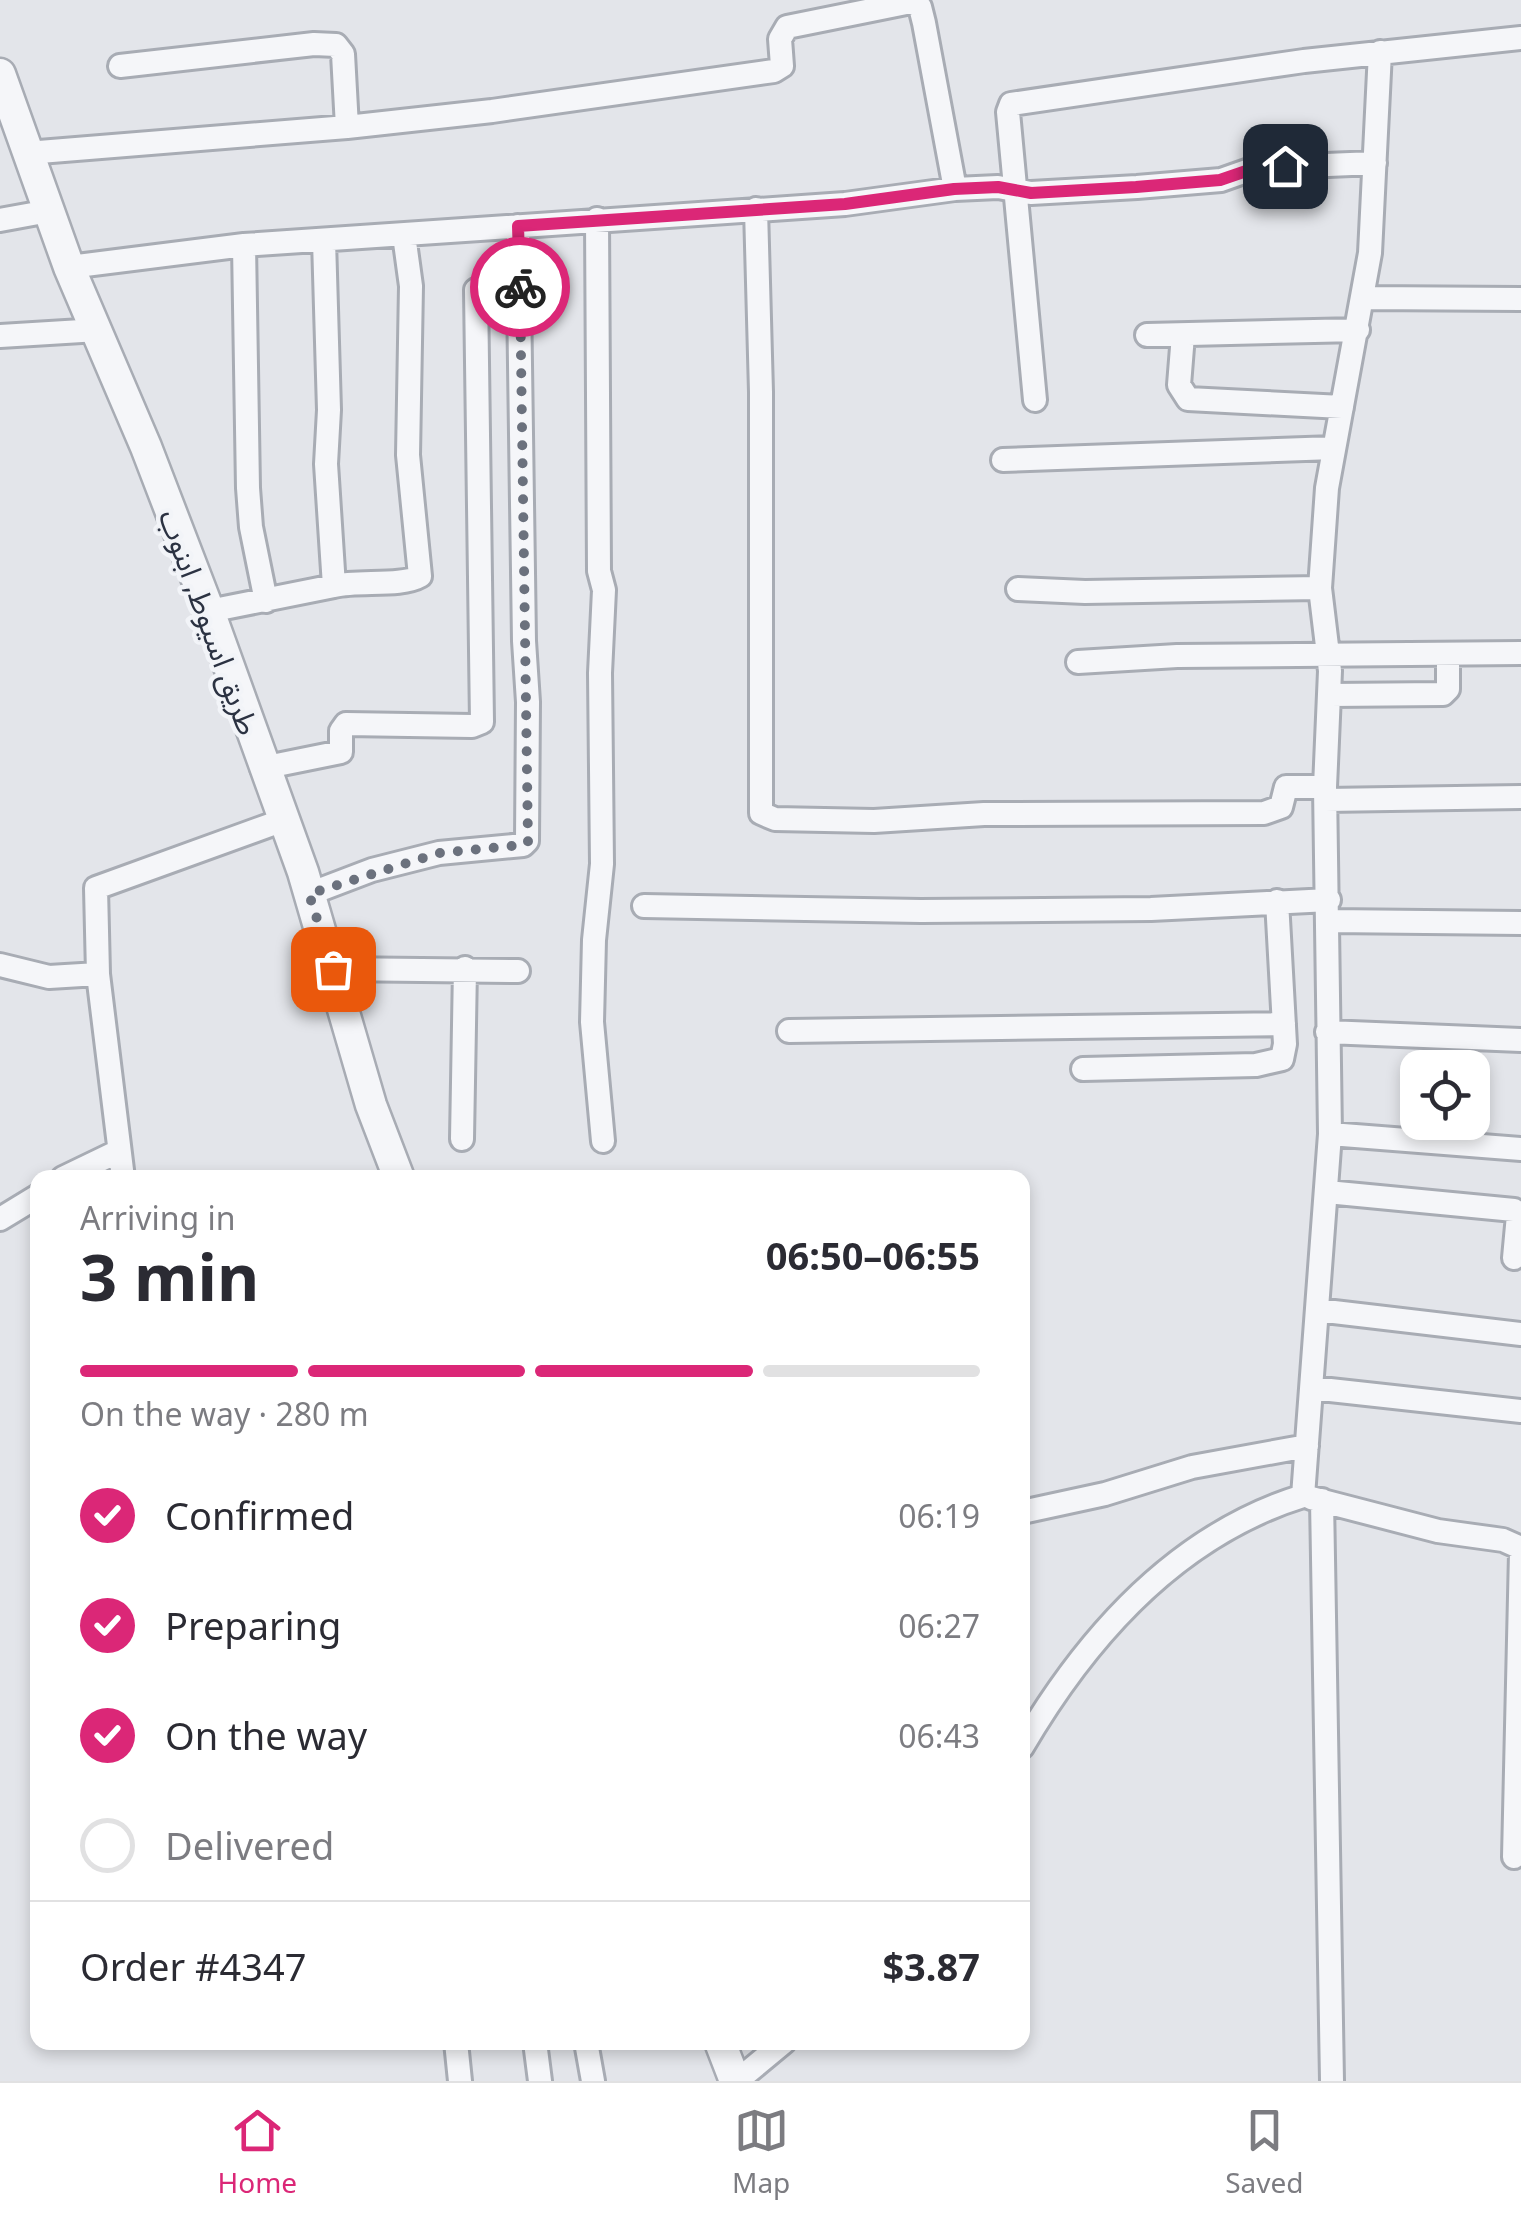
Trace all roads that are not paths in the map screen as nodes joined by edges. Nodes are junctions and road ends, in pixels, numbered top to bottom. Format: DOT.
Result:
graph roads {
  1 [pos="1521,38"];
  2 [pos="1380,52"];
  3 [pos="120,66"];
  4 [pos="0,74"];
  5 [pos="347,127"];
  6 [pos="27,152"];
  7 [pos="1375,163"];
  8 [pos="954,189"];
  9 [pos="1017,191"];
  10 [pos="756,209"];
  11 [pos="48,211"];
  12 [pos="596,219"];
  13 [pos="0,220"];
  14 [pos="518,226"];
  15 [pos="404,236"];
  16 [pos="324,240"];
  17 [pos="244,245"];
  18 [pos="70,266"];
  19 [pos="476,290"];
  20 [pos="1363,298"];
  21 [pos="1521,299"];
  22 [pos="98,330"];
  23 [pos="1358,330"];
  24 [pos="1148,335"];
  25 [pos="1183,335"];
  26 [pos="0,336"];
  27 [pos="1035,400"];
  28 [pos="1342,407"];
  29 [pos="1334,448"];
  30 [pos="1002,460"];
  31 [pos="334,586"];
  32 [pos="1320,588"];
  33 [pos="1018,589"];
  34 [pos="266,601"];
  35 [pos="209,611"];
  36 [pos="1329,653"];
  37 [pos="1521,653"];
  38 [pos="1448,654"];
  39 [pos="1078,662"];
  40 [pos="1330,694"];
  41 [pos="262,768"];
  42 [pos="1326,793"];
  43 [pos="1521,797"];
  44 [pos="282,820"];
  45 [pos="309,894"];
  46 [pos="1277,901"];
  47 [pos="644,906"];
  48 [pos="1329,910"];
  49 [pos="1521,923"];
  50 [pos="0,965"];
  51 [pos="465,968"];
  52 [pos="333,969"];
  53 [pos="518,971"];
  54 [pos="98,974"];
  55 [pos="1284,1024"];
  56 [pos="789,1031"];
  57 [pos="1327,1032"];
  58 [pos="1521,1040"];
  59 [pos="1083,1069"];
  60 [pos="1330,1134"];
  61 [pos="462,1139"];
  62 [pos="603,1140"];
  63 [pos="1521,1148"];
  64 [pos="119,1151"];
  65 [pos="80,1170"];
  66 [pos="122,1170"];
  67 [pos="396,1170"];
  68 [pos="1327,1192"];
  69 [pos="30,1201"];
  70 [pos="0,1219"];
  71 [pos="1514,1258"];
  72 [pos="1317,1310"];
  73 [pos="1521,1334"];
  74 [pos="1312,1388"];
  75 [pos="1521,1411"];
  76 [pos="1307,1446"];
  77 [pos="1312,1498"];
  78 [pos="1030,1510"];
  79 [pos="1521,1550"];
  80 [pos="1030,1737"];
  81 [pos="1514,1857"];
  82 [pos="457,2050"];
  83 [pos="536,2050"];
  84 [pos="587,2050"];
  85 [pos="723,2050"];
  86 [pos="774,2050"];
  87 [pos="460,2081"];
  88 [pos="540,2081"];
  89 [pos="593,2081"];
  90 [pos="736,2081"];
  91 [pos="1332,2081"];
  1 -- 2 [label="street"];
  2 -- 7 [label="street"];
  2 -- 9 [label="street"];
  3 -- 5 [label="street"];
  4 -- 6 [label="street, طريق اسيوط, ابنوب"];
  5 -- 6 [label="street"];
  5 -- 8 [label="street"];
  6 -- 11 [label="street, طريق اسيوط, ابنوب"];
  7 -- 9 [label="street"];
  7 -- 20 [label="street"];
  8 -- 9 [label="street"];
  8 -- 10 [label="street"];
  9 -- 27 [label="street"];
  10 -- 12 [label="street"];
  10 -- 42 [label="street"];
  11 -- 13 [label="street"];
  11 -- 18 [label="street, طريق اسيوط, ابنوب"];
  12 -- 14 [label="street"];
  12 -- 62 [label="street"];
  14 -- 15 [label="street"];
  14 -- 45 [label="street"];
  15 -- 16 [label="street"];
  15 -- 31 [label="street"];
  16 -- 17 [label="street"];
  16 -- 31 [label="street"];
  17 -- 18 [label="street"];
  17 -- 34 [label="street"];
  18 -- 22 [label="street, طريق اسيوط, ابنوب"];
  19 -- 41 [label="street"];
  20 -- 21 [label="street"];
  20 -- 23 [label="street"];
  22 -- 26 [label="street"];
  22 -- 35 [label="street, طريق اسيوط, ابنوب"];
  23 -- 25 [label="street"];
  23 -- 28 [label="street"];
  24 -- 25 [label="street"];
  25 -- 28 [label="street"];
  28 -- 29 [label="street"];
  29 -- 30 [label="street"];
  29 -- 32 [label="street"];
  31 -- 34 [label="street"];
  32 -- 33 [label="street"];
  32 -- 36 [label="street"];
  34 -- 35 [label="street"];
  35 -- 41 [label="street, طريق اسيوط, ابنوب"];
  36 -- 38 [label="street"];
  36 -- 39 [label="street"];
  36 -- 40 [label="street"];
  37 -- 38 [label="street"];
  38 -- 40 [label="street"];
  40 -- 42 [label="street"];
  41 -- 44 [label="street, طريق اسيوط, ابنوب"];
  42 -- 43 [label="street"];
  42 -- 48 [label="street"];
  44 -- 45 [label="street, طريق اسيوط, ابنوب"];
  44 -- 54 [label="street"];
  45 -- 52 [label="street, طريق اسيوط, ابنوب"];
  46 -- 47 [label="street"];
  46 -- 48 [label="street"];
  46 -- 55 [label="street"];
  48 -- 49 [label="street"];
  48 -- 57 [label="street"];
  50 -- 54 [label="street"];
  51 -- 52 [label="street"];
  51 -- 53 [label="street"];
  51 -- 61 [label="street"];
  52 -- 67 [label="street, طريق اسيوط, ابنوب"];
  54 -- 64 [label="street"];
  55 -- 56 [label="street"];
  55 -- 59 [label="street"];
  57 -- 58 [label="street"];
  57 -- 60 [label="street"];
  60 -- 63 [label="street"];
  60 -- 68 [label="street"];
  64 -- 65 [label="street"];
  64 -- 66 [label="street"];
  68 -- 71 [label="street"];
  68 -- 72 [label="street"];
  69 -- 70 [label="street"];
  72 -- 73 [label="street"];
  72 -- 74 [label="street"];
  74 -- 75 [label="street"];
  74 -- 76 [label="street"];
  76 -- 77 [label="street"];
  76 -- 78 [label="street"];
  77 -- 79 [label="street"];
  77 -- 80 [label="street"];
  77 -- 91 [label="street"];
  79 -- 81 [label="street"];
  82 -- 87 [label="street"];
  83 -- 88 [label="street"];
  84 -- 89 [label="street"];
  85 -- 90 [label="street"];
  86 -- 90 [label="street"];
}
